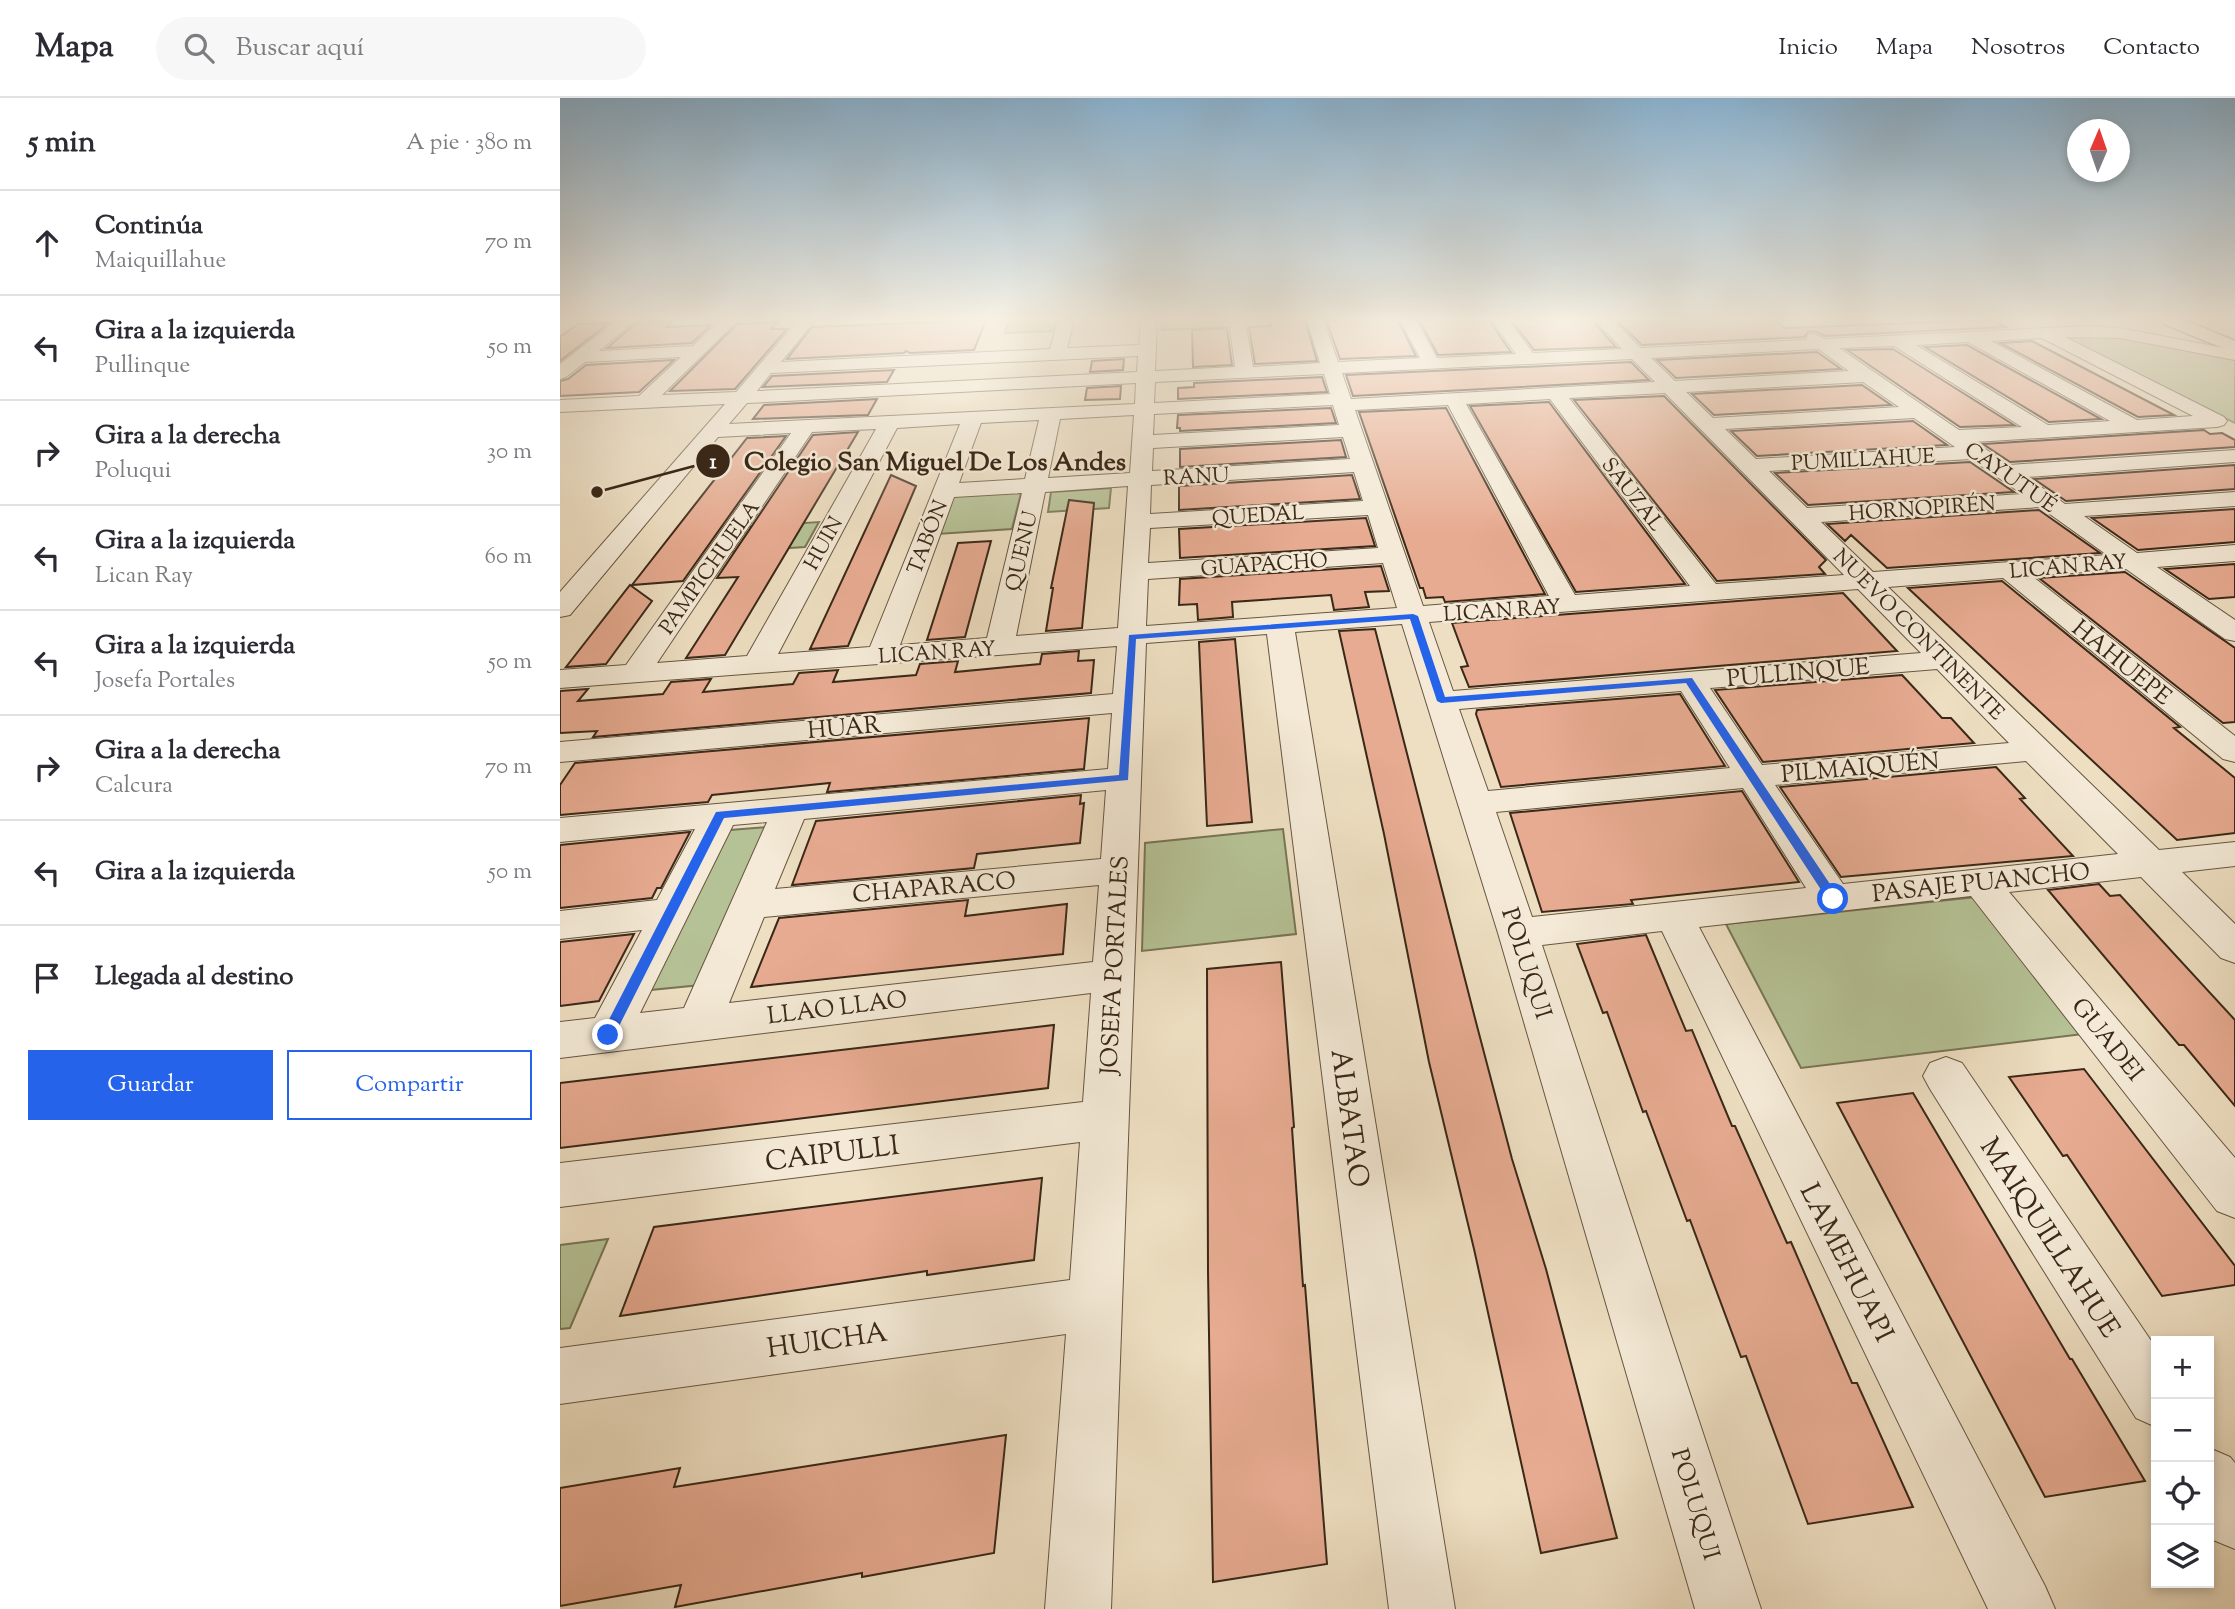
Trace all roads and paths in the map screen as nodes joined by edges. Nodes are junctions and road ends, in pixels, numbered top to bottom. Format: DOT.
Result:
graph roads {
  1 [pos="656,391"];
  2 [pos="747,391"];
  3 [pos="1168,391"];
  4 [pos="1291,391"];
  5 [pos="1339,391"];
  6 [pos="1384,391"];
  7 [pos="1603,391"];
  8 [pos="1675,391"];
  9 [pos="1887,391"];
  10 [pos="1978,391"];
  11 [pos="2068,391"];
  12 [pos="2157,391"];
  13 [pos="1555,393"];
  14 [pos="1145,396"];
  15 [pos="741,397"];
  16 [pos="1454,398"];
  17 [pos="644,402"];
  18 [pos="560,406"];
  19 [pos="1917,412"];
  20 [pos="1051,413"];
  21 [pos="1346,413"];
  22 [pos="973,417"];
  23 [pos="890,422"];
  24 [pos="1709,425"];
  25 [pos="806,426"];
  26 [pos="2133,426"];
  27 [pos="2226,426"];
  28 [pos="712,431"];
  29 [pos="2043,431"];
  30 [pos="1953,437"];
  31 [pos="1976,452"];
  32 [pos="2235,456"];
  33 [pos="1750,466"];
  34 [pos="2004,472"];
  35 [pos="1035,485"];
  36 [pos="944,491"];
  37 [pos="2235,499"];
  38 [pos="2052,505"];
  39 [pos="1377,507"];
  40 [pos="1801,516"];
  41 [pos="1138,522"];
  42 [pos="1393,555"];
  43 [pos="2233,555"];
  44 [pos="2132,561"];
  45 [pos="2010,571"];
  46 [pos="1135,572"];
  47 [pos="1867,582"];
  48 [pos="1710,594"];
  49 [pos="1567,605"];
  50 [pos="560,609"];
  51 [pos="1413,616"];
  52 [pos="1280,626"];
  53 [pos="2235,633"];
  54 [pos="1132,637"];
  55 [pos="999,647"];
  56 [pos="881,656"];
  57 [pos="1945,660"];
  58 [pos="757,665"];
  59 [pos="635,674"];
  60 [pos="560,680"];
  61 [pos="1689,680"];
  62 [pos="1441,701"];
  63 [pos="1128,702"];
  64 [pos="2035,750"];
  65 [pos="560,752"];
  66 [pos="2235,752"];
  67 [pos="1753,777"];
  68 [pos="1124,778"];
  69 [pos="1475,803"];
  70 [pos="791,808"];
  71 [pos="720,815"];
  72 [pos="560,830"];
  73 [pos="2235,854"];
  74 [pos="2150,863"];
  75 [pos="1119,870"];
  76 [pos="1980,882"];
  77 [pos="1833,899"];
  78 [pos="749,905"];
  79 [pos="670,913"];
  80 [pos="1674,916"];
  81 [pos="560,925"];
  82 [pos="1518,933"];
  83 [pos="2235,948"];
  84 [pos="1113,975"];
  85 [pos="699,1023"];
  86 [pos="608,1035"];
  87 [pos="560,1040"];
  88 [pos="1946,1076"];
  89 [pos="1105,1119"];
  90 [pos="560,1185"];
  91 [pos="2235,1195"];
  92 [pos="1095,1303"];
  93 [pos="560,1376"];
  94 [pos="2151,1390"];
  95 [pos="2214,1486"];
  96 [pos="2235,1518"];
  97 [pos="1079,1609"];
  98 [pos="1422,1609"];
  99 [pos="1728,1609"];
  100 [pos="2022,1609"];
  1 -- 17 [label="street"];
  2 -- 15 [label="street"];
  3 -- 14 [label="street"];
  4 -- 21 [label="street"];
  5 -- 21 [label="street, POLUQUI"];
  6 -- 21 [label="street"];
  7 -- 13 [label="street"];
  8 -- 24 [label="street, NUEVO CONTINENTE"];
  9 -- 19 [label="street, CAYUTUÉ"];
  10 -- 29 [label="street"];
  11 -- 26 [label="street"];
  12 -- 27 [label="street"];
  13 -- 16 [label="street"];
  13 -- 48 [label="street, SAUZAL"];
  14 -- 15 [label="street"];
  14 -- 20 [label="street"];
  14 -- 21 [label="street, RANU"];
  14 -- 21 [label="street"];
  14 -- 21 [label="street"];
  14 -- 35 [label="street, RANU"];
  14 -- 41 [label="street, JOSEFA PORTALES"];
  15 -- 17 [label="street"];
  15 -- 28 [label="street"];
  16 -- 21 [label="street"];
  16 -- 49 [label="street"];
  17 -- 18 [label="street"];
  19 -- 24 [label="street"];
  19 -- 30 [label="street, CAYUTUÉ"];
  20 -- 22 [label="street"];
  20 -- 35 [label="street, QUENU"];
  21 -- 39 [label="street, POLUQUI"];
  22 -- 23 [label="street"];
  22 -- 36 [label="street, TABÓN"];
  23 -- 25 [label="street"];
  23 -- 58 [label="street, HUIN"];
  24 -- 33 [label="street, NUEVO CONTINENTE"];
  25 -- 28 [label="street"];
  25 -- 59 [label="street, PAMPICHUELA"];
  26 -- 27 [label="street"];
  26 -- 29 [label="street"];
  28 -- 50 [label="street"];
  29 -- 30 [label="street"];
  30 -- 31 [label="street, CAYUTUÉ"];
  31 -- 33 [label="street, PUMILLAHUE"];
  31 -- 34 [label="street, CAYUTUÉ"];
  32 -- 34 [label="street"];
  33 -- 40 [label="street, NUEVO CONTINENTE"];
  34 -- 38 [label="street, CAYUTUÉ"];
  35 -- 36 [label="street, RANU"];
  35 -- 55 [label="street, QUENU"];
  36 -- 56 [label="street, TABÓN"];
  37 -- 38 [label="street, HORNOPIRÉN"];
  38 -- 40 [label="street, HORNOPIRÉN"];
  38 -- 44 [label="street, CAYUTUÉ"];
  39 -- 41 [label="street, QUEDAL"];
  39 -- 42 [label="street, POLUQUI"];
  40 -- 47 [label="street, NUEVO CONTINENTE"];
  41 -- 46 [label="street, JOSEFA PORTALES"];
  42 -- 46 [label="street, GUAPACHO"];
  42 -- 51 [label="street, POLUQUI"];
  43 -- 44 [label="street, LICAN RAY"];
  44 -- 45 [label="street, LICAN RAY"];
  44 -- 53 [label="street, CAYUTUÉ"];
  45 -- 47 [label="street, LICAN RAY"];
  45 -- 66 [label="street, HAHUEPE"];
  46 -- 54 [label="street, JOSEFA PORTALES"];
  47 -- 48 [label="street, LICAN RAY"];
  47 -- 57 [label="street, NUEVO CONTINENTE"];
  48 -- 49 [label="street, LICAN RAY"];
  49 -- 51 [label="street, LICAN RAY"];
  51 -- 52 [label="street, LICAN RAY"];
  51 -- 62 [label="street, POLUQUI"];
  52 -- 54 [label="street, LICAN RAY"];
  52 -- 98 [label="street, ALBATAO"];
  54 -- 55 [label="street, LICAN RAY"];
  54 -- 63 [label="street, JOSEFA PORTALES"];
  55 -- 56 [label="street, LICAN RAY"];
  56 -- 58 [label="street, LICAN RAY"];
  57 -- 61 [label="street, PULLINQUE"];
  57 -- 64 [label="street, NUEVO CONTINENTE"];
  58 -- 59 [label="street, LICAN RAY"];
  59 -- 60 [label="street, LICAN RAY"];
  61 -- 62 [label="street, PULLINQUE"];
  61 -- 67 [label="street"];
  62 -- 69 [label="street, POLUQUI"];
  63 -- 65 [label="street, HUAR"];
  63 -- 68 [label="street, JOSEFA PORTALES"];
  64 -- 67 [label="street, PILMAIQUÉN"];
  64 -- 74 [label="street, NUEVO CONTINENTE"];
  67 -- 69 [label="street, PILMAIQUÉN"];
  67 -- 77 [label="street"];
  68 -- 70 [label="street"];
  68 -- 75 [label="street, JOSEFA PORTALES"];
  69 -- 82 [label="street, POLUQUI"];
  70 -- 71 [label="street"];
  70 -- 78 [label="street"];
  71 -- 72 [label="street"];
  71 -- 79 [label="street"];
  73 -- 74 [label="street, PASAJE PUANCHO"];
  74 -- 76 [label="street, PASAJE PUANCHO"];
  74 -- 83 [label="street, NUEVO CONTINENTE"];
  75 -- 78 [label="street, CHAPARACO"];
  75 -- 84 [label="street, JOSEFA PORTALES"];
  76 -- 77 [label="street, PASAJE PUANCHO"];
  76 -- 91 [label="street, GUADEI"];
  77 -- 80 [label="street, PASAJE PUANCHO"];
  78 -- 85 [label="street"];
  79 -- 81 [label="street"];
  79 -- 86 [label="street"];
  80 -- 82 [label="street, PASAJE PUANCHO"];
  80 -- 100 [label="street, LAMEHUAPI"];
  82 -- 99 [label="street, POLUQUI"];
  84 -- 85 [label="street, LLAO LLAO"];
  84 -- 89 [label="street, JOSEFA PORTALES"];
  85 -- 86 [label="street, LLAO LLAO"];
  86 -- 87 [label="street, LLAO LLAO"];
  88 -- 94 [label="street, MAIQUILLAHUE"];
  89 -- 90 [label="street, CAIPULLI"];
  89 -- 92 [label="street, JOSEFA PORTALES"];
  92 -- 93 [label="street, HUICHA"];
  92 -- 97 [label="street, JOSEFA PORTALES"];
  95 -- 96 [label="street"];
}
